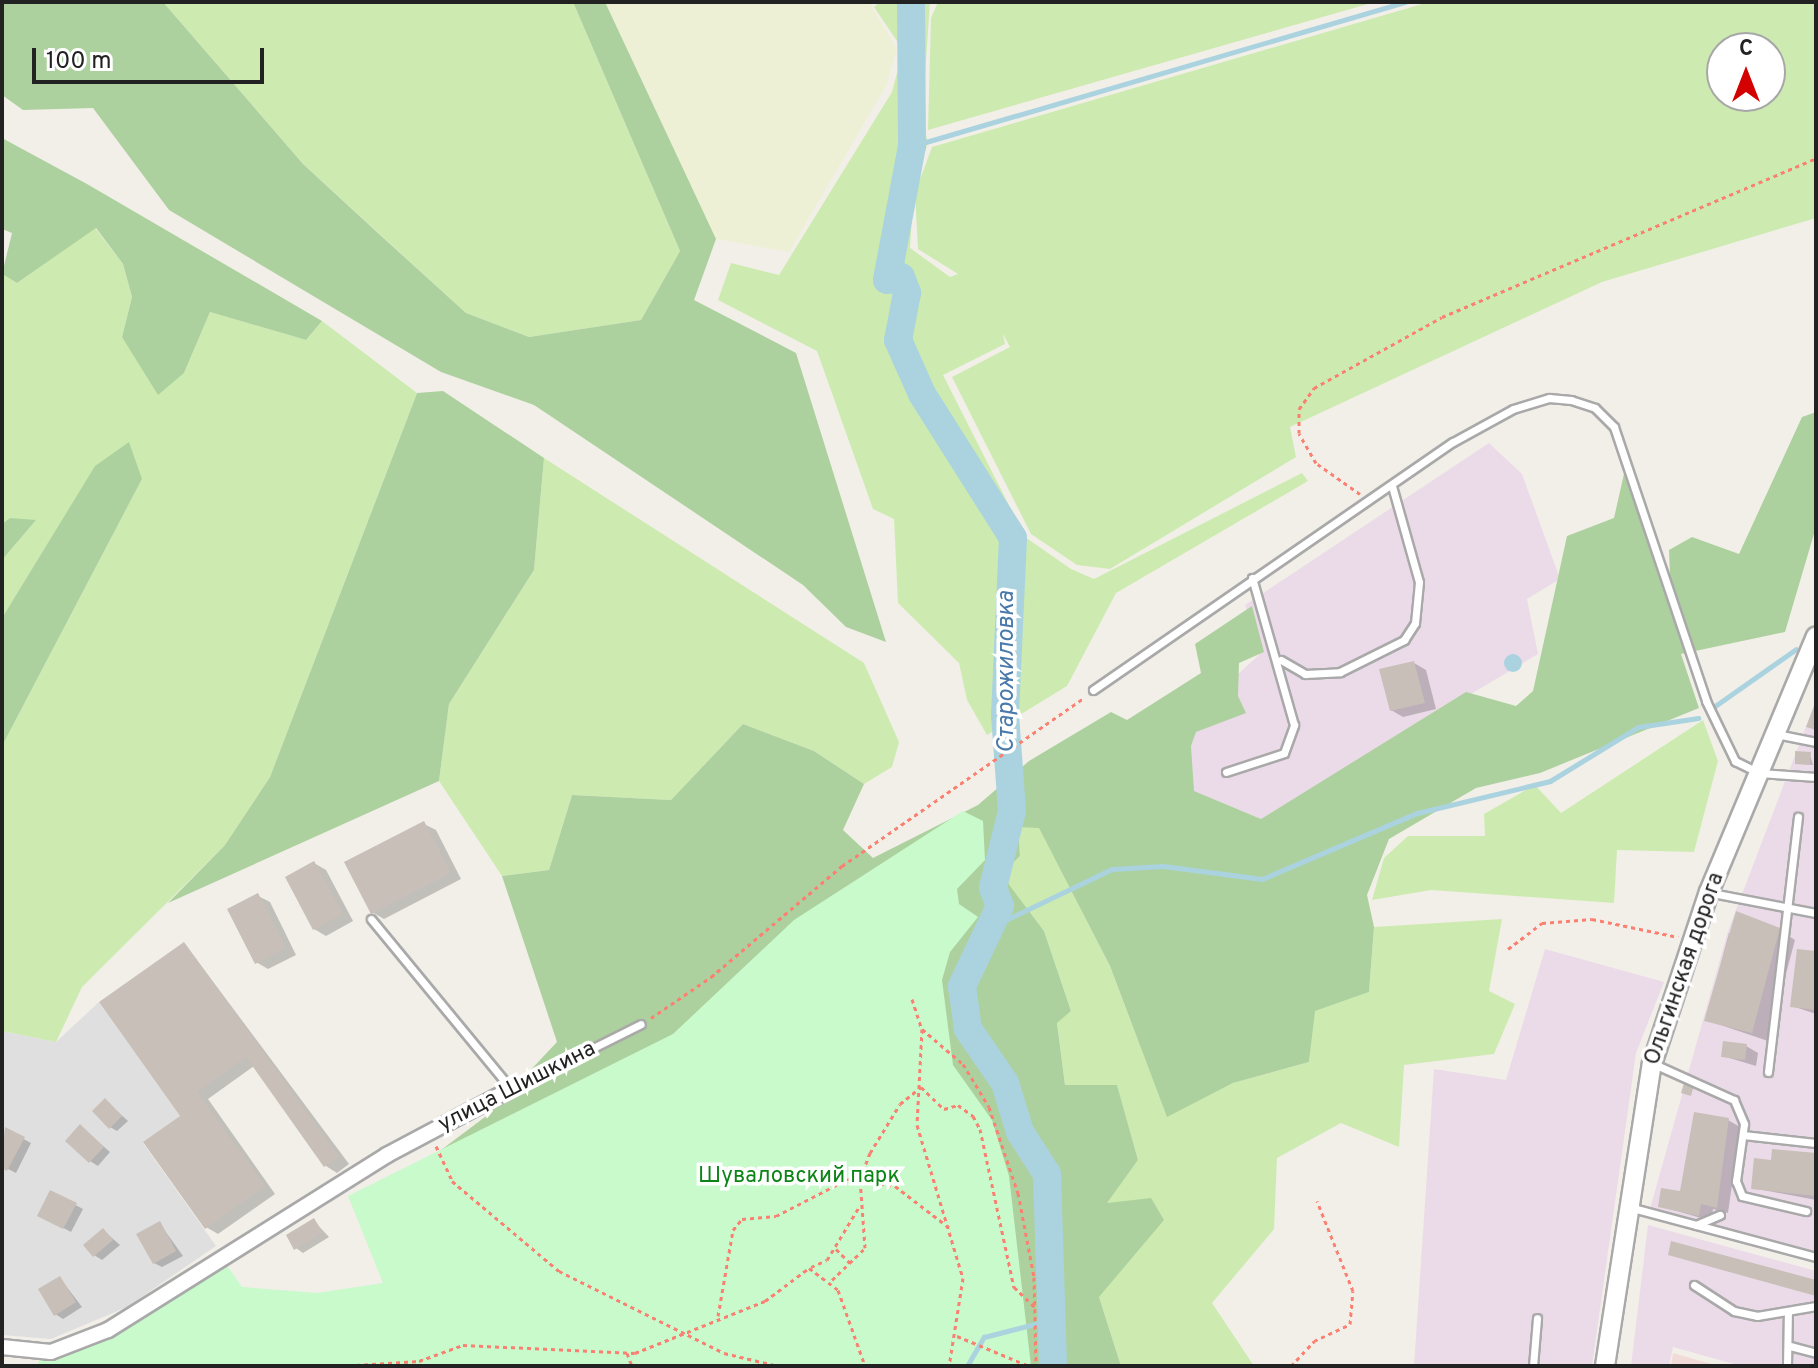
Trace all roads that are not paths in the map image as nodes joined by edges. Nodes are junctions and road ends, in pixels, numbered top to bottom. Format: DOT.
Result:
graph roads {
  1 [pos="1392,486"];
  2 [pos="1252,578"];
  3 [pos="1816,636"];
  4 [pos="1281,660"];
  5 [pos="1093,690"];
  6 [pos="1776,734"];
  7 [pos="1816,742"];
  8 [pos="1226,772"];
  9 [pos="1760,773"];
  10 [pos="1816,777"];
  11 [pos="1798,817"];
  12 [pos="1709,892"];
  13 [pos="1788,909"];
  14 [pos="1816,913"];
  15 [pos="371,919"];
  16 [pos="641,1024"];
  17 [pos="1652,1064"];
  18 [pos="1768,1072"];
  19 [pos="511,1089"];
  20 [pos="1743,1135"];
  21 [pos="1816,1143"];
  22 [pos="1627,1206"];
  23 [pos="1806,1211"];
  24 [pos="1720,1215"];
  25 [pos="1696,1225"];
  26 [pos="1816,1257"];
  27 [pos="1694,1285"];
  28 [pos="1816,1306"];
  29 [pos="1788,1311"];
  30 [pos="1537,1318"];
  31 [pos="1790,1346"];
  32 [pos="2,1347"];
  33 [pos="1816,1353"];
  34 [pos="1533,1366"];
  35 [pos="1605,1366"];
  36 [pos="1787,1366"];
  1 -- 2 [label="lane"];
  1 -- 4 [label="lane"];
  1 -- 9 [label="lane"];
  2 -- 4 [label="lane"];
  2 -- 5 [label="lane"];
  3 -- 6 [label="street, Ольгинская дорога"];
  4 -- 8 [label="lane"];
  6 -- 7 [label="lane"];
  6 -- 9 [label="street, Ольгинская дорога"];
  9 -- 10 [label="lane"];
  9 -- 12 [label="street, Ольгинская дорога"];
  11 -- 13 [label="lane"];
  12 -- 13 [label="lane"];
  12 -- 17 [label="street, Ольгинская дорога"];
  13 -- 14 [label="lane"];
  13 -- 18 [label="lane"];
  15 -- 19 [label="lane"];
  16 -- 19 [label="lane, улица Шишкина"];
  17 -- 20 [label="lane"];
  17 -- 22 [label="street, Ольгинская дорога"];
  19 -- 32 [label="street, улица Шишкина"];
  20 -- 21 [label="lane"];
  20 -- 23 [label="lane"];
  22 -- 25 [label="lane"];
  22 -- 35 [label="street, Ольгинская дорога"];
  24 -- 25 [label="lane"];
  25 -- 26 [label="lane"];
  27 -- 29 [label="lane"];
  28 -- 29 [label="lane"];
  29 -- 31 [label="lane"];
  30 -- 34 [label="lane"];
  31 -- 33 [label="lane"];
  31 -- 36 [label="lane"];
}
